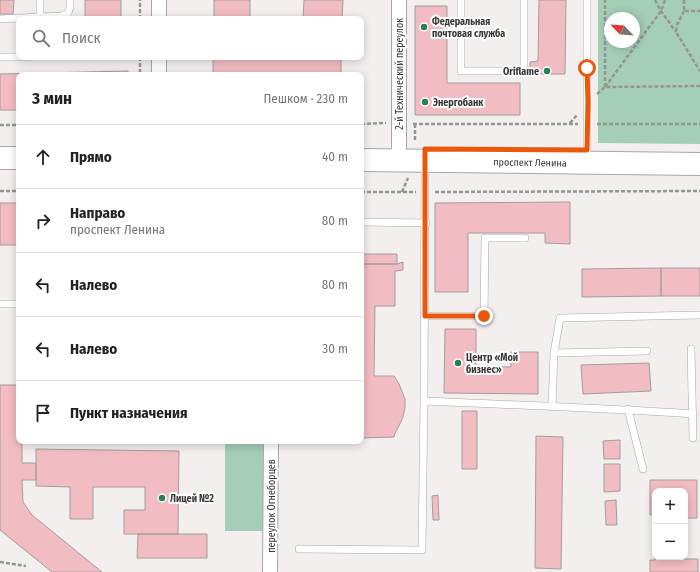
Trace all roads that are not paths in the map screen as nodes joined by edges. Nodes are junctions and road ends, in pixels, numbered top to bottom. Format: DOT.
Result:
graph roads {
  1 [pos="40,0"];
  2 [pos="70,0"];
  3 [pos="159,0"];
  4 [pos="399,0"];
  5 [pos="461,0"];
  6 [pos="524,0"];
  7 [pos="587,0"];
  8 [pos="40,16"];
  9 [pos="62,16"];
  10 [pos="159,16"];
  11 [pos="16,18"];
  12 [pos="0,19"];
  13 [pos="0,57"];
  14 [pos="16,57"];
  15 [pos="159,60"];
  16 [pos="159,72"];
  17 [pos="0,146"];
  18 [pos="16,146"];
  19 [pos="364,148"];
  20 [pos="587,150"];
  21 [pos="700,151"];
  22 [pos="412,156"];
  23 [pos="0,158"];
  24 [pos="16,158"];
  25 [pos="364,160"];
  26 [pos="700,164"];
  27 [pos="364,222"];
  28 [pos="426,223"];
  29 [pos="525,238"];
  30 [pos="0,304"];
  31 [pos="16,304"];
  32 [pos="700,315"];
  33 [pos="425,316"];
  34 [pos="691,349"];
  35 [pos="647,351"];
  36 [pos="554,353"];
  37 [pos="424,401"];
  38 [pos="552,407"];
  39 [pos="628,409"];
  40 [pos="693,414"];
  41 [pos="693,438"];
  42 [pos="271,444"];
  43 [pos="643,468"];
  44 [pos="299,549"];
  45 [pos="270,572"];
  1 -- 8 [label="lane"];
  2 -- 9 [label="lane"];
  3 -- 10 [label="street"];
  4 -- 22 [label="street, 2-й Технический переулок"];
  5 -- 6 [label="lane"];
  7 -- 20 [label="lane"];
  11 -- 12 [label="lane"];
  13 -- 14 [label="lane"];
  15 -- 16 [label="street"];
  17 -- 18 [label="main road"];
  19 -- 22 [label="main road, проспект Ленина"];
  20 -- 21 [label="main road, проспект Ленина"];
  20 -- 22 [label="main road, проспект Ленина"];
  22 -- 25 [label="main road, проспект Ленина"];
  22 -- 26 [label="main road, проспект Ленина"];
  22 -- 28 [label="lane"];
  23 -- 24 [label="main road"];
  27 -- 28 [label="lane"];
  28 -- 33 [label="lane"];
  29 -- 33 [label="lane"];
  30 -- 31 [label="lane"];
  32 -- 36 [label="lane"];
  33 -- 37 [label="lane"];
  34 -- 40 [label="lane"];
  35 -- 36 [label="lane"];
  36 -- 38 [label="lane"];
  37 -- 38 [label="lane"];
  37 -- 44 [label="lane"];
  38 -- 39 [label="lane"];
  39 -- 40 [label="lane"];
  39 -- 43 [label="lane"];
  40 -- 41 [label="lane"];
  42 -- 45 [label="street, переулок Огнеборцев"];
}
